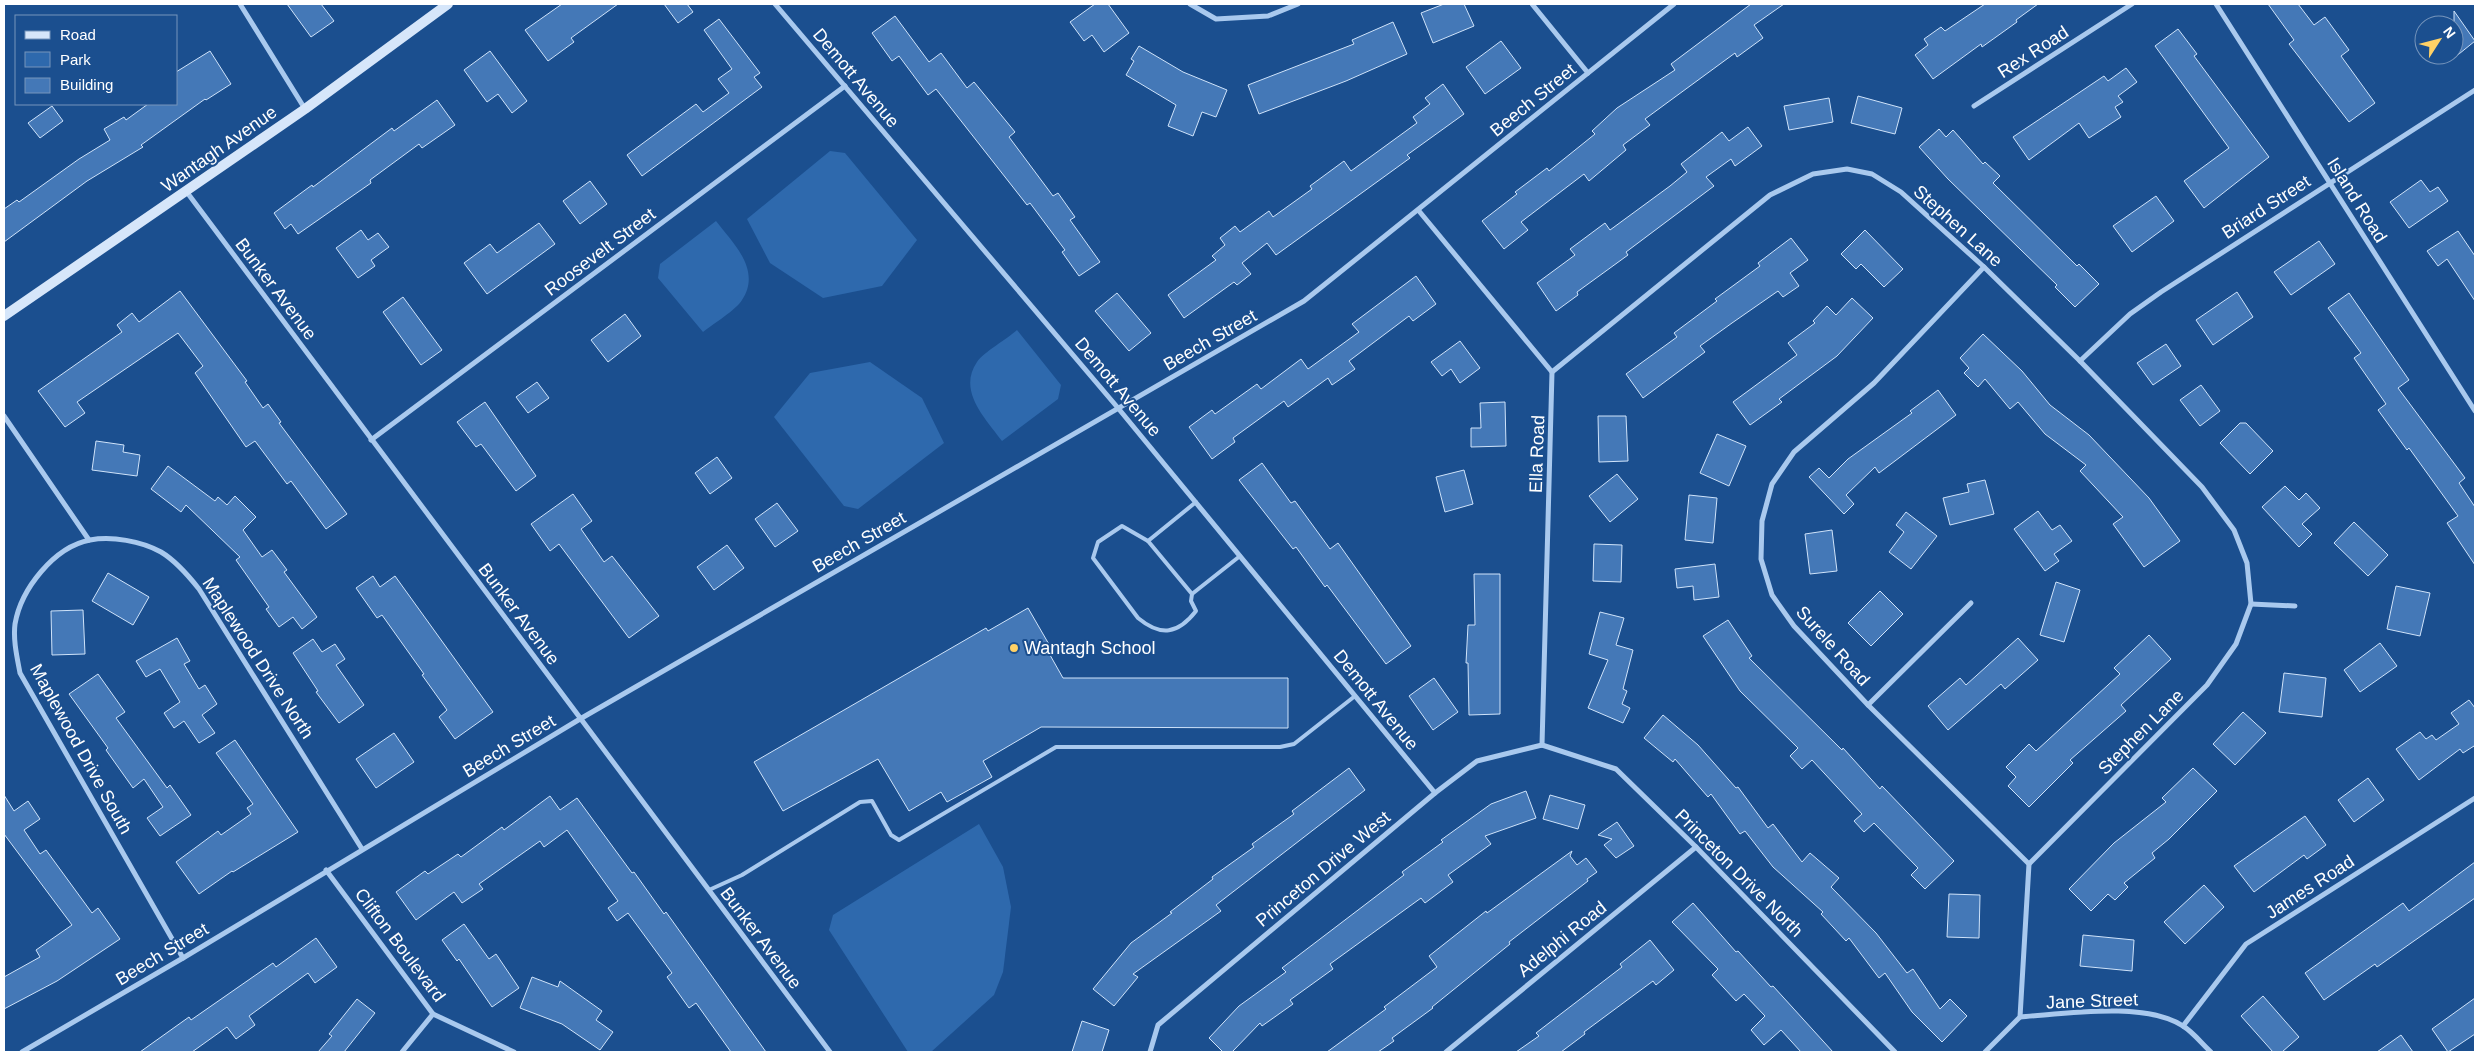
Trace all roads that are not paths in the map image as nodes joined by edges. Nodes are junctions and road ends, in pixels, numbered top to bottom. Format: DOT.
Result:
graph roads {
  1 [pos="240,4"];
  2 [pos="448,4"];
  3 [pos="776,4"];
  4 [pos="1190,4"];
  5 [pos="1298,4"];
  6 [pos="1532,4"];
  7 [pos="1674,4"];
  8 [pos="2132,4"];
  9 [pos="2216,4"];
  10 [pos="1588,73"];
  11 [pos="845,86"];
  12 [pos="2475,90"];
  13 [pos="1974,106"];
  14 [pos="306,109"];
  15 [pos="2330,182"];
  16 [pos="186,191"];
  17 [pos="1419,211"];
  18 [pos="1984,267"];
  19 [pos="4,316"];
  20 [pos="2080,361"];
  21 [pos="1552,372"];
  22 [pos="1118,408"];
  23 [pos="2475,411"];
  24 [pos="4,416"];
  25 [pos="371,440"];
  26 [pos="1196,502"];
  27 [pos="90,540"];
  28 [pos="1148,541"];
  29 [pos="1240,556"];
  30 [pos="1192,594"];
  31 [pos="1971,603"];
  32 [pos="2251,604"];
  33 [pos="2295,606"];
  34 [pos="1355,696"];
  35 [pos="1868,706"];
  36 [pos="580,719"];
  37 [pos="1542,745"];
  38 [pos="1435,793"];
  39 [pos="2475,798"];
  40 [pos="1696,847"];
  41 [pos="362,849"];
  42 [pos="2029,864"];
  43 [pos="326,870"];
  44 [pos="709,890"];
  45 [pos="183,958"];
  46 [pos="433,1014"];
  47 [pos="2020,1017"];
  48 [pos="2183,1026"];
  49 [pos="22,1052"];
  50 [pos="402,1052"];
  51 [pos="514,1052"];
  52 [pos="830,1052"];
  53 [pos="1150,1052"];
  54 [pos="1446,1052"];
  55 [pos="1895,1052"];
  56 [pos="1985,1052"];
  57 [pos="2211,1052"];
  1 -- 14 [label="street"];
  2 -- 14 [label="main road, Wantagh Avenue"];
  3 -- 11 [label="street, Demott Avenue"];
  4 -- 5 [label="street"];
  6 -- 10 [label="street"];
  7 -- 10 [label="street, Beech Street"];
  8 -- 13 [label="street, Rex Road"];
  9 -- 15 [label="street, Island Road"];
  10 -- 17 [label="street, Beech Street"];
  11 -- 22 [label="street, Demott Avenue"];
  11 -- 25 [label="street, Roosevelt Street"];
  12 -- 15 [label="street, Briard Street"];
  14 -- 16 [label="main road, Wantagh Avenue"];
  15 -- 20 [label="street, Briard Street"];
  15 -- 23 [label="street, Island Road"];
  16 -- 19 [label="main road, Wantagh Avenue"];
  16 -- 25 [label="street, Bunker Avenue"];
  17 -- 21 [label="street"];
  17 -- 22 [label="street, Beech Street"];
  18 -- 20 [label="street, Stephen Lane"];
  18 -- 21 [label="street, Stephen Lane"];
  18 -- 35 [label="street, Surele Road"];
  20 -- 32 [label="street, Stephen Lane"];
  21 -- 37 [label="street, Ella Road"];
  22 -- 26 [label="street, Demott Avenue"];
  22 -- 36 [label="street, Beech Street"];
  24 -- 27 [label="street"];
  25 -- 36 [label="street, Bunker Avenue"];
  26 -- 28 [label="lane"];
  26 -- 29 [label="street, Demott Avenue"];
  27 -- 41 [label="street, Maplewood Drive North"];
  27 -- 45 [label="street, Maplewood Drive South"];
  28 -- 30 [label="lane"];
  28 -- 30 [label="lane"];
  29 -- 30 [label="lane"];
  29 -- 34 [label="street, Demott Avenue"];
  31 -- 35 [label="street"];
  32 -- 33 [label="street"];
  32 -- 42 [label="street, Stephen Lane"];
  34 -- 38 [label="street, Demott Avenue"];
  34 -- 44 [label="lane"];
  35 -- 42 [label="street, Surele Road"];
  36 -- 41 [label="street, Beech Street"];
  36 -- 44 [label="street, Bunker Avenue"];
  37 -- 38 [label="street, Princeton Drive West"];
  37 -- 40 [label="street, Princeton Drive North"];
  38 -- 53 [label="street, Princeton Drive West"];
  39 -- 48 [label="street, James Road"];
  40 -- 54 [label="street, Adelphi Road"];
  40 -- 55 [label="street, Princeton Drive North"];
  41 -- 43 [label="street, Beech Street"];
  42 -- 47 [label="street"];
  43 -- 45 [label="street, Beech Street"];
  43 -- 46 [label="street, Clifton Boulevard"];
  44 -- 52 [label="street, Bunker Avenue"];
  45 -- 49 [label="street, Beech Street"];
  46 -- 50 [label="street"];
  46 -- 51 [label="street, Clifton Boulevard"];
  47 -- 48 [label="street, Jane Street"];
  47 -- 56 [label="street"];
  48 -- 57 [label="street, Jane Street"];
}
